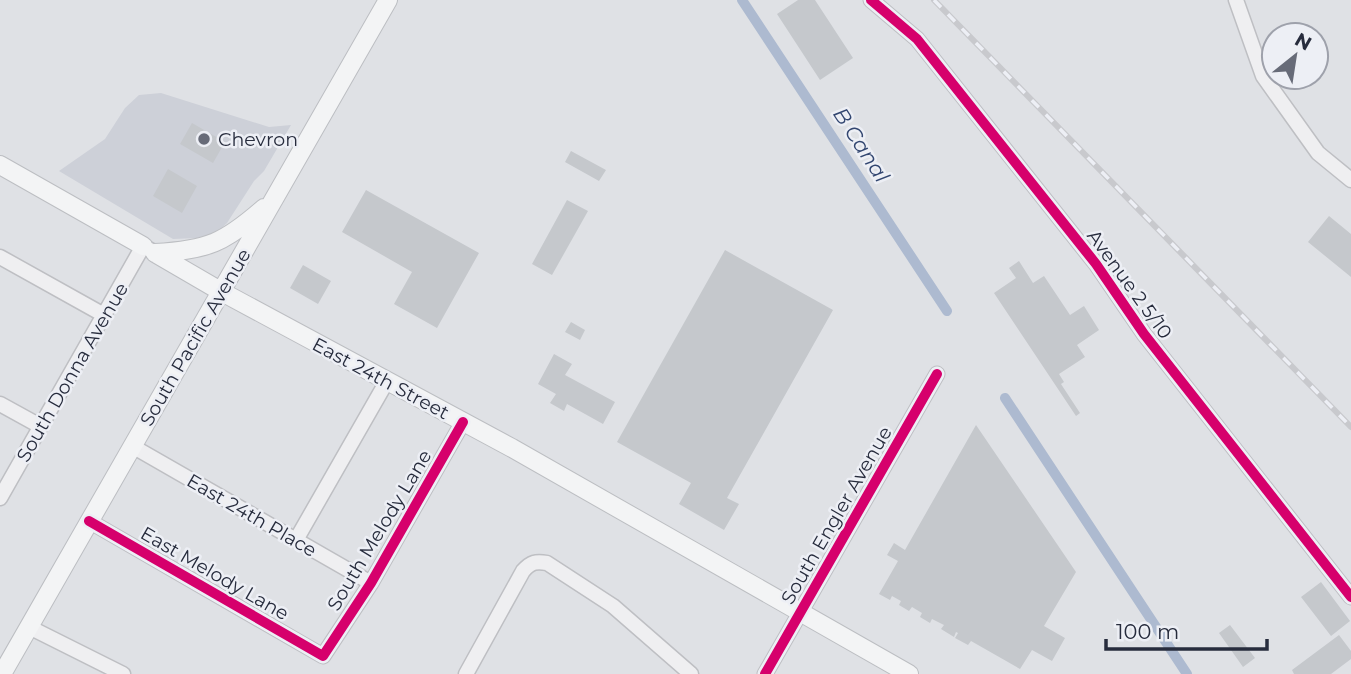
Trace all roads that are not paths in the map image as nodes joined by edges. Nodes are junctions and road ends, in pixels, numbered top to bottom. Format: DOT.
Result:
graph roads {
  1 [pos="388,0"];
  2 [pos="871,0"];
  3 [pos="1236,0"];
  4 [pos="0,165"];
  5 [pos="1351,180"];
  6 [pos="275,199"];
  7 [pos="149,249"];
  8 [pos="0,257"];
  9 [pos="222,292"];
  10 [pos="104,315"];
  11 [pos="937,374"];
  12 [pos="387,381"];
  13 [pos="0,404"];
  14 [pos="463,422"];
  15 [pos="40,426"];
  16 [pos="132,446"];
  17 [pos="0,498"];
  18 [pos="89,521"];
  19 [pos="296,540"];
  20 [pos="371,583"];
  21 [pos="1351,597"];
  22 [pos="801,612"];
  23 [pos="29,627"];
  24 [pos="323,656"];
  25 [pos="120,673"];
  26 [pos="2,674"];
  27 [pos="466,674"];
  28 [pos="691,674"];
  29 [pos="765,674"];
  30 [pos="909,674"];
  1 -- 6 [label="main road, South Pacific Avenue"];
  2 -- 21 [label="street, Avenue 2 5/10"];
  3 -- 5 [label="street"];
  4 -- 7 [label="main road, East 24th Street"];
  6 -- 7 [label="main road"];
  6 -- 9 [label="main road, South Pacific Avenue"];
  7 -- 9 [label="main road, East 24th Street"];
  7 -- 10 [label="street, South Donna Avenue"];
  8 -- 10 [label="street"];
  9 -- 12 [label="main road, East 24th Street"];
  9 -- 16 [label="main road, South Pacific Avenue"];
  10 -- 15 [label="street, South Donna Avenue"];
  11 -- 22 [label="street, South Engler Avenue"];
  12 -- 14 [label="main road, East 24th Street"];
  12 -- 19 [label="street"];
  13 -- 15 [label="street"];
  14 -- 20 [label="street, South Melody Lane"];
  14 -- 22 [label="main road, East 24th Street"];
  15 -- 17 [label="street, South Donna Avenue"];
  16 -- 18 [label="main road, South Pacific Avenue"];
  16 -- 19 [label="street, East 24th Place"];
  18 -- 23 [label="main road, South Pacific Avenue"];
  18 -- 24 [label="street, East Melody Lane"];
  19 -- 20 [label="street, East 24th Place"];
  20 -- 24 [label="street, South Melody Lane"];
  22 -- 29 [label="street, South Engler Avenue"];
  22 -- 30 [label="main road, East 24th Street"];
  23 -- 25 [label="street"];
  23 -- 26 [label="main road, South Pacific Avenue"];
  27 -- 28 [label="street"];
}
